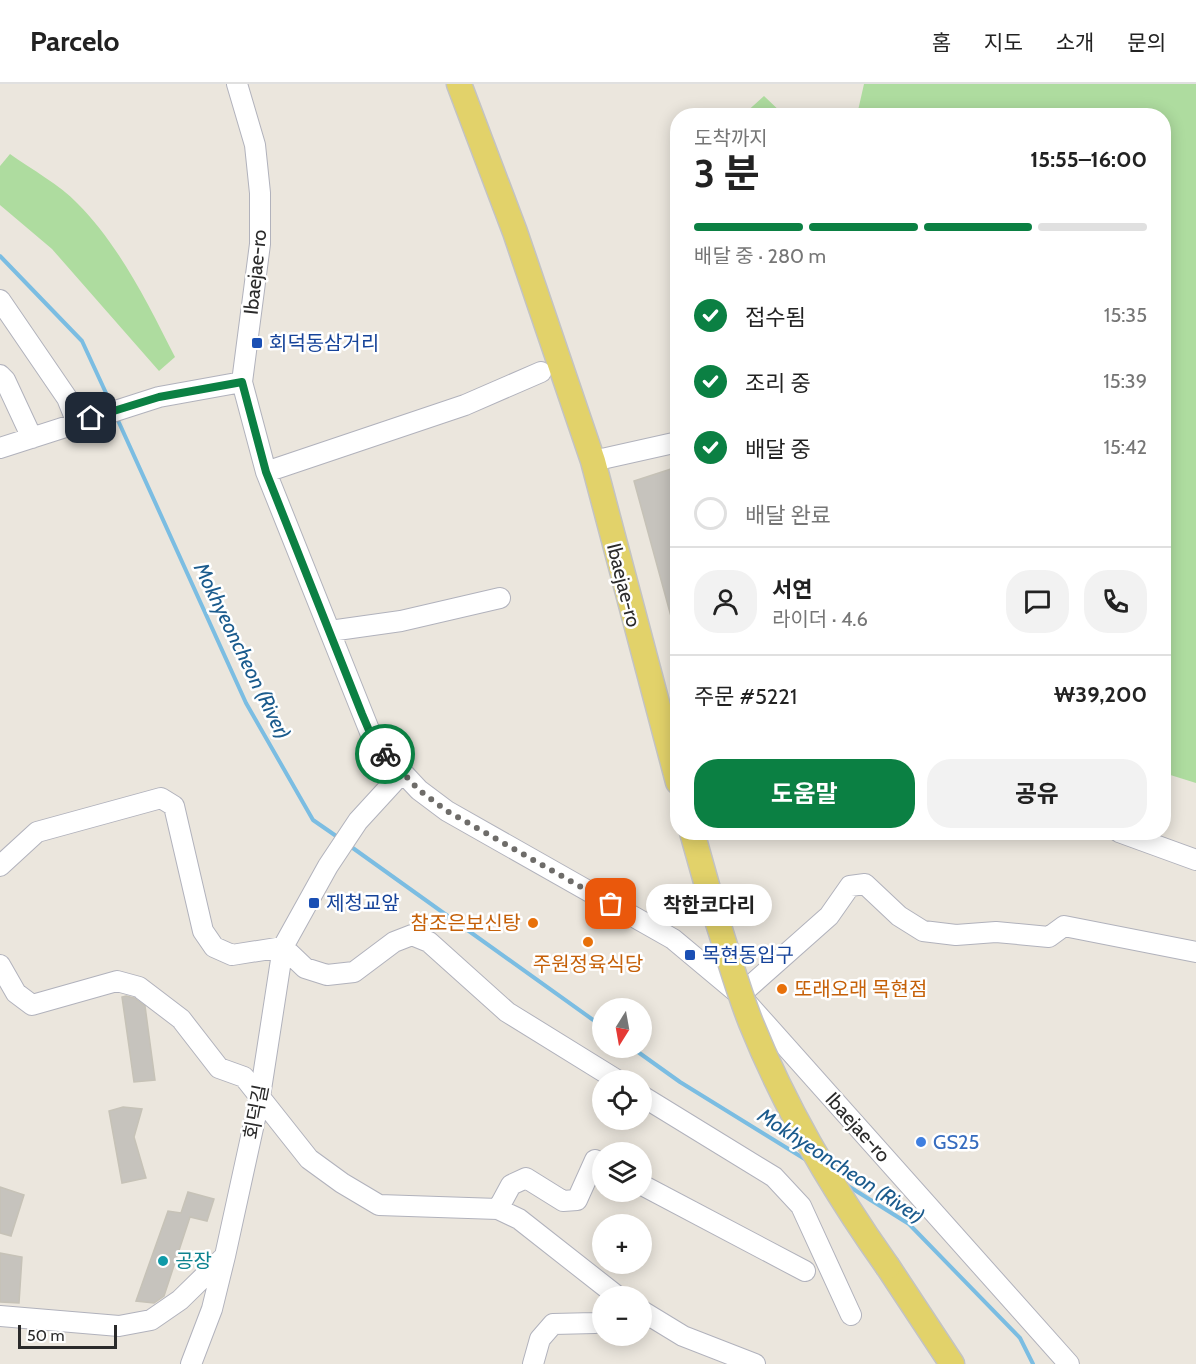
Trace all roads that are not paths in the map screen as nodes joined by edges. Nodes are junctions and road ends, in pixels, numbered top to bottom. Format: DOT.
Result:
graph roads {
  1 [pos="237,84"];
  2 [pos="459,84"];
  3 [pos="0,300"];
  4 [pos="541,372"];
  5 [pos="0,375"];
  6 [pos="242,382"];
  7 [pos="84,420"];
  8 [pos="32,438"];
  9 [pos="670,444"];
  10 [pos="0,448"];
  11 [pos="592,461"];
  12 [pos="266,472"];
  13 [pos="500,598"];
  14 [pos="330,631"];
  15 [pos="670,752"];
  16 [pos="402,772"];
  17 [pos="694,840"];
  18 [pos="1141,840"];
  19 [pos="1196,860"];
  20 [pos="0,866"];
  21 [pos="284,947"];
  22 [pos="1196,952"];
  23 [pos="0,965"];
  24 [pos="740,995"];
  25 [pos="600,1070"];
  26 [pos="260,1096"];
  27 [pos="652,1102"];
  28 [pos="592,1167"];
  29 [pos="652,1190"];
  30 [pos="498,1209"];
  31 [pos="225,1256"];
  32 [pos="805,1271"];
  33 [pos="604,1286"];
  34 [pos="851,1315"];
  35 [pos="0,1317"];
  36 [pos="652,1317"];
  37 [pos="592,1323"];
  38 [pos="191,1364"];
  39 [pos="533,1364"];
  40 [pos="755,1364"];
  41 [pos="951,1364"];
  42 [pos="1069,1364"];
  1 -- 6 [label="street, Ibaejae-ro"];
  2 -- 11 [label="main road, Ibaejae-ro"];
  3 -- 7 [label="street"];
  4 -- 12 [label="street"];
  5 -- 8 [label="street"];
  6 -- 7 [label="street"];
  6 -- 12 [label="street, Ibaejae-ro"];
  7 -- 8 [label="street"];
  8 -- 10 [label="street"];
  9 -- 11 [label="street"];
  11 -- 15 [label="main road, Ibaejae-ro"];
  12 -- 14 [label="street, Ibaejae-ro"];
  13 -- 14 [label="street"];
  14 -- 16 [label="street, Ibaejae-ro"];
  16 -- 21 [label="street, 회덕길"];
  16 -- 24 [label="street, Ibaejae-ro"];
  17 -- 41 [label="main road, Ibaejae-ro, bridge"];
  18 -- 19 [label="street"];
  20 -- 21 [label="street"];
  21 -- 25 [label="street"];
  21 -- 26 [label="street, 회덕길"];
  22 -- 24 [label="street"];
  23 -- 26 [label="street"];
  24 -- 42 [label="street, Ibaejae-ro"];
  26 -- 30 [label="street"];
  26 -- 31 [label="street, 회덕길"];
  27 -- 34 [label="street"];
  28 -- 30 [label="street"];
  29 -- 32 [label="street"];
  30 -- 33 [label="street"];
  31 -- 35 [label="street"];
  31 -- 38 [label="street, 회덕길"];
  36 -- 40 [label="street"];
  37 -- 39 [label="street"];
}
